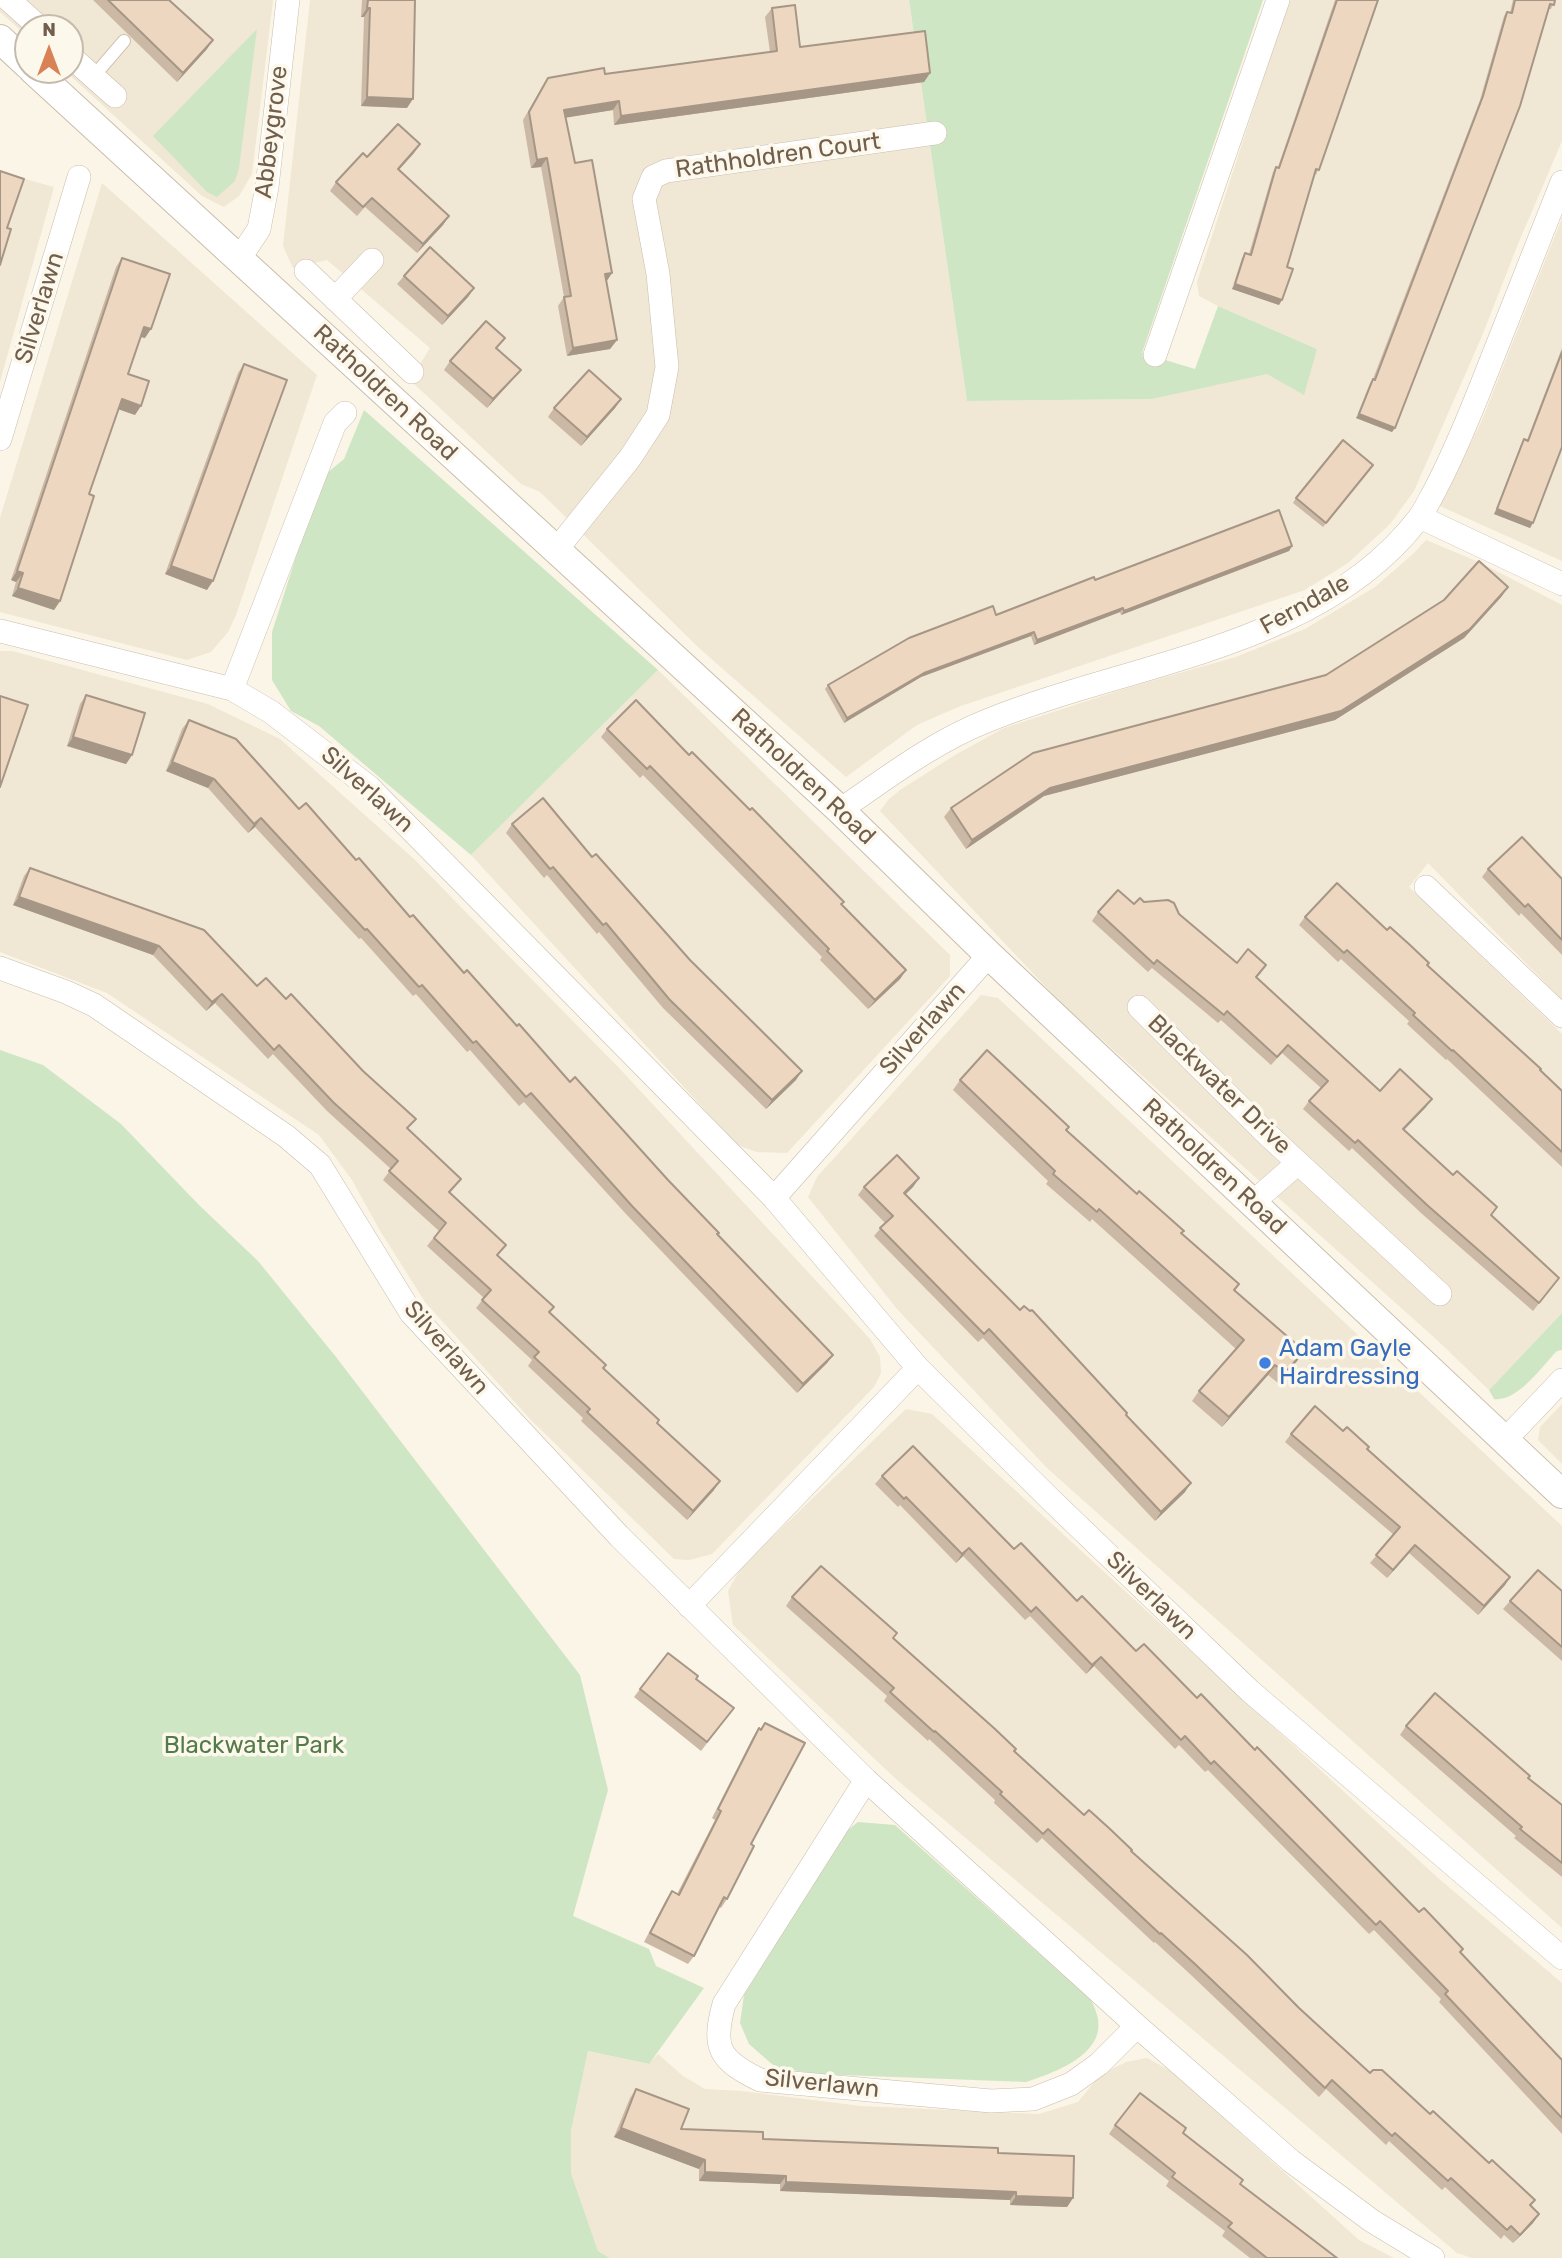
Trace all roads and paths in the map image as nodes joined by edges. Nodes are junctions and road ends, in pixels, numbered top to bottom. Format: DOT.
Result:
graph roads {
  1 [pos="9,0"];
  2 [pos="288,0"];
  3 [pos="1278,0"];
  4 [pos="24,14"];
  5 [pos="0,39"];
  6 [pos="124,41"];
  7 [pos="14,52"];
  8 [pos="84,68"];
  9 [pos="93,77"];
  10 [pos="48,84"];
  11 [pos="115,96"];
  12 [pos="935,132"];
  13 [pos="79,177"];
  14 [pos="1562,182"];
  15 [pos="239,259"];
  16 [pos="372,260"];
  17 [pos="306,271"];
  18 [pos="335,299"];
  19 [pos="374,335"];
  20 [pos="1155,355"];
  21 [pos="351,361"];
  22 [pos="412,372"];
  23 [pos="345,413"];
  24 [pos="0,439"];
  25 [pos="1420,516"];
  26 [pos="557,549"];
  27 [pos="1562,584"];
  28 [pos="0,631"];
  29 [pos="232,689"];
  30 [pos="840,810"];
  31 [pos="1426,887"];
  32 [pos="989,955"];
  33 [pos="0,968"];
  34 [pos="1139,1007"];
  35 [pos="1562,1016"];
  36 [pos="1298,1163"];
  37 [pos="774,1198"];
  38 [pos="1252,1203"];
  39 [pos="1440,1294"];
  40 [pos="918,1368"];
  41 [pos="1562,1380"];
  42 [pos="1505,1440"];
  43 [pos="1562,1494"];
  44 [pos="689,1606"];
  45 [pos="866,1780"];
  46 [pos="1562,1958"];
  47 [pos="1137,2025"];
  48 [pos="1433,2258"];
  1 -- 4 [label="street"];
  2 -- 15 [label="street, Abbeygrove"];
  3 -- 20 [label="street"];
  5 -- 7 [label="street"];
  6 -- 9 [label="lane"];
  8 -- 9 [label="street"];
  9 -- 11 [label="street"];
  10 -- 15 [label="street, Ratholdren Road"];
  12 -- 26 [label="street, Rathholdren Court"];
  13 -- 24 [label="street, Silverlawn"];
  14 -- 25 [label="street, Ferndale"];
  15 -- 21 [label="street, Ratholdren Road"];
  16 -- 18 [label="street"];
  17 -- 18 [label="street"];
  18 -- 19 [label="street"];
  19 -- 21 [label="street"];
  19 -- 22 [label="street"];
  21 -- 26 [label="street, Ratholdren Road"];
  23 -- 29 [label="street"];
  25 -- 27 [label="street"];
  25 -- 30 [label="street, Ferndale"];
  26 -- 30 [label="street, Ratholdren Road"];
  28 -- 29 [label="street, Silverlawn"];
  29 -- 37 [label="street, Silverlawn"];
  30 -- 32 [label="street, Ratholdren Road"];
  31 -- 35 [label="street"];
  32 -- 37 [label="street, Silverlawn"];
  32 -- 38 [label="street, Ratholdren Road"];
  33 -- 44 [label="street, Silverlawn"];
  34 -- 36 [label="street, Blackwater Drive"];
  36 -- 38 [label="street, Blackwater Drive"];
  36 -- 39 [label="street, Blackwater Drive"];
  37 -- 40 [label="street, Silverlawn"];
  38 -- 42 [label="street, Ratholdren Road"];
  40 -- 44 [label="street"];
  40 -- 46 [label="street, Silverlawn"];
  41 -- 42 [label="street"];
  42 -- 43 [label="street, Ratholdren Road"];
  44 -- 45 [label="street, Silverlawn"];
  45 -- 47 [label="street, Silverlawn"];
  45 -- 47 [label="street, Silverlawn"];
  47 -- 48 [label="street, Silverlawn"];
}
